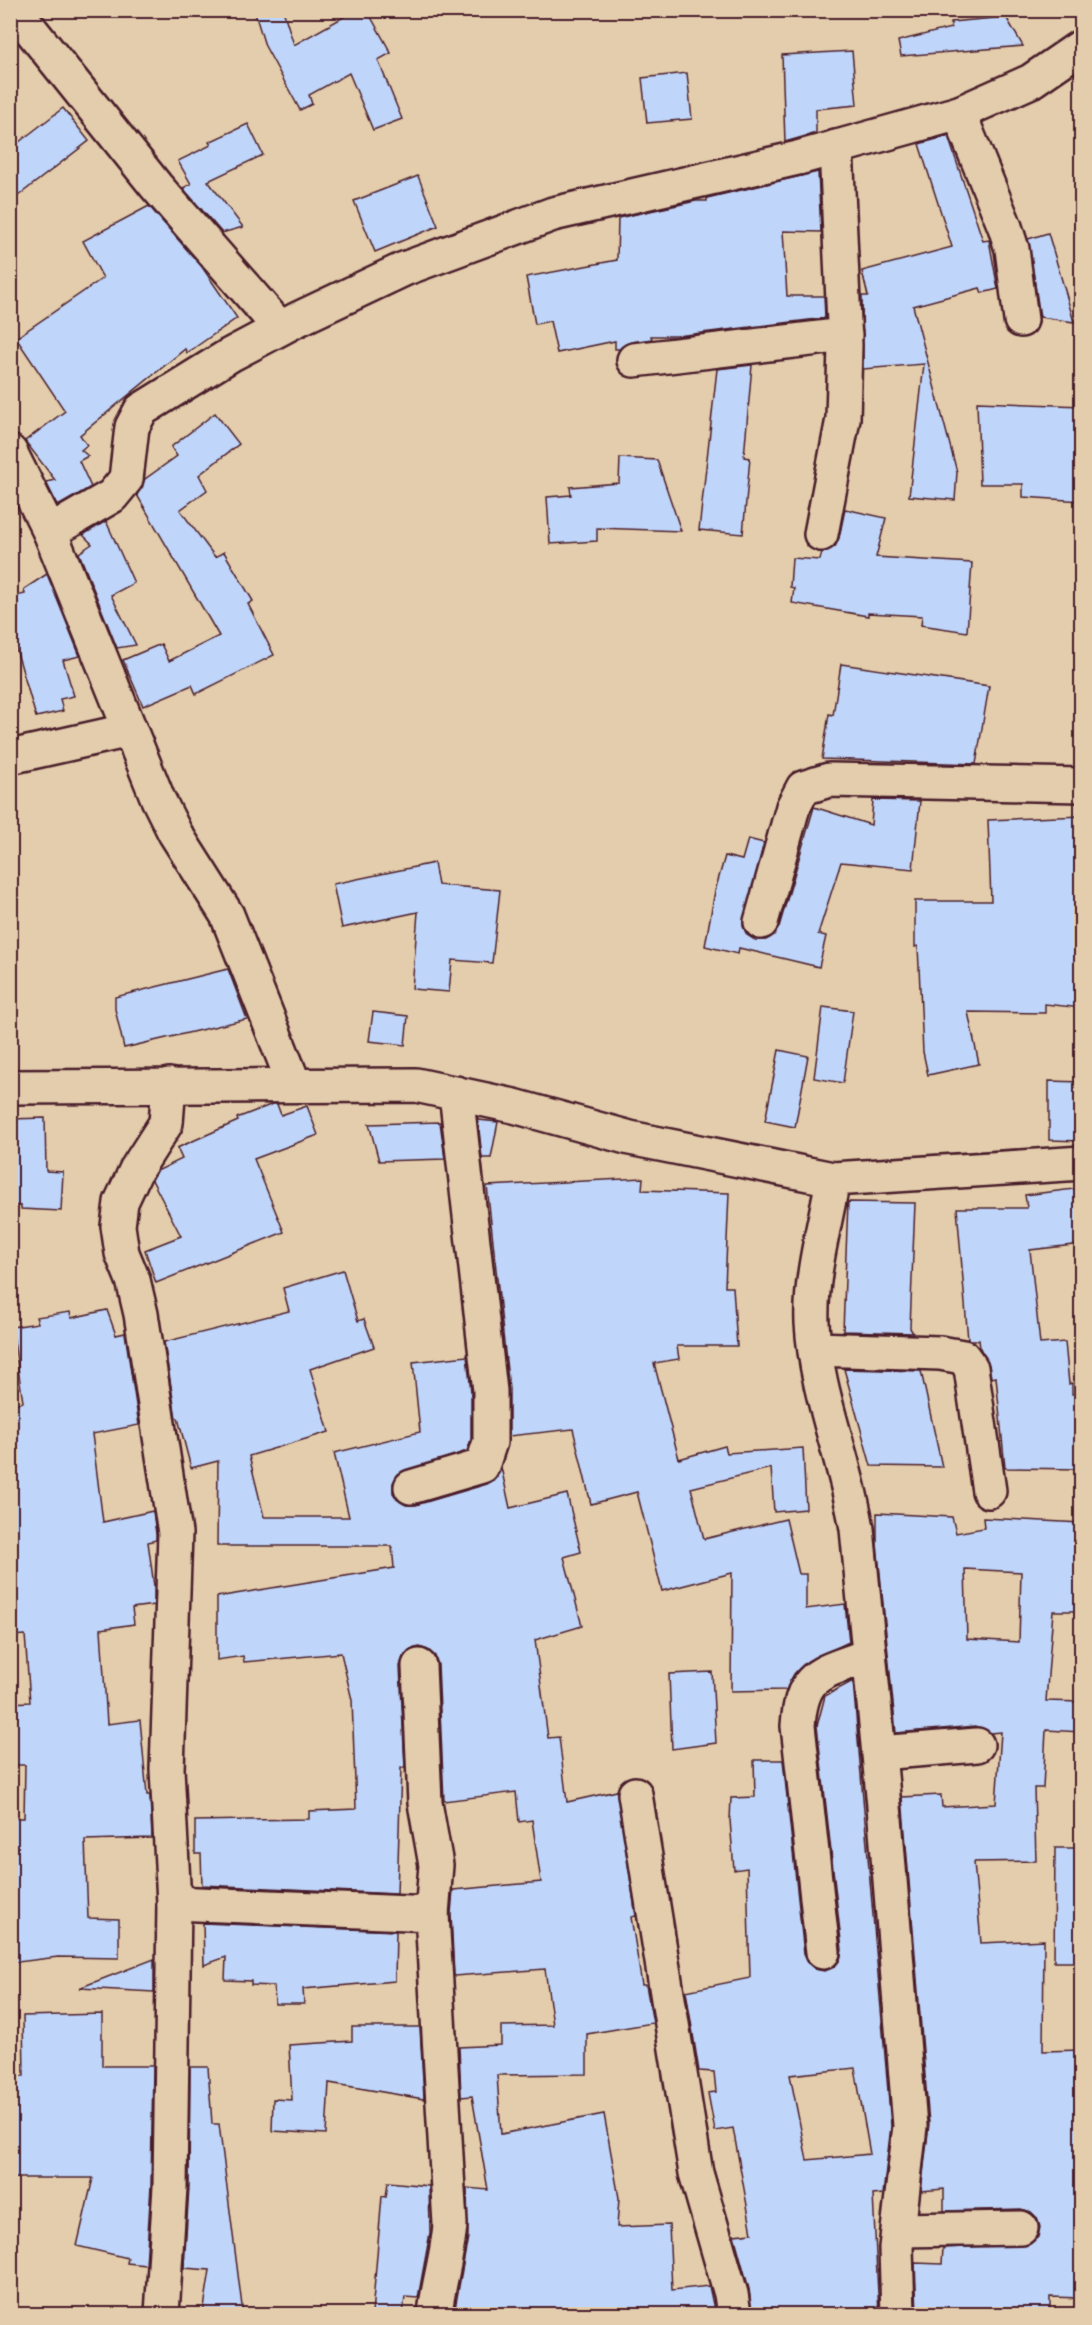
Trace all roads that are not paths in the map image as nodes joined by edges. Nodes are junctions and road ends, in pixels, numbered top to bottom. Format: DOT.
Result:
graph roads {
  1 [pos="15,10"];
  2 [pos="1082,46"];
  3 [pos="958,113"];
  4 [pos="836,147"];
  5 [pos="1021,320"];
  6 [pos="280,328"];
  7 [pos="844,335"];
  8 [pos="634,360"];
  9 [pos="10,452"];
  10 [pos="50,532"];
  11 [pos="821,534"];
  12 [pos="130,730"];
  13 [pos="10,757"];
  14 [pos="1082,785"];
  15 [pos="761,922"];
  16 [pos="294,1084"];
  17 [pos="169,1085"];
  18 [pos="10,1087"];
  19 [pos="456,1093"];
  20 [pos="1082,1163"];
  21 [pos="833,1179"];
  22 [pos="814,1348"];
  23 [pos="411,1486"];
  24 [pos="989,1491"];
  25 [pos="869,1655"];
  26 [pos="419,1666"];
  27 [pos="977,1745"];
  28 [pos="879,1753"];
  29 [pos="635,1794"];
  30 [pos="174,1903"];
  31 [pos="432,1914"];
  32 [pos="823,1952"];
  33 [pos="1021,2228"];
  34 [pos="899,2230"];
  35 [pos="162,2314"];
  36 [pos="435,2314"];
  37 [pos="734,2314"];
  38 [pos="898,2314"];
  1 -- 6 [label="street"];
  2 -- 3 [label="street"];
  3 -- 4 [label="street"];
  3 -- 5 [label="street"];
  4 -- 6 [label="street"];
  4 -- 7 [label="street"];
  6 -- 10 [label="street"];
  7 -- 8 [label="street"];
  7 -- 11 [label="street"];
  9 -- 10 [label="street"];
  10 -- 12 [label="street"];
  12 -- 13 [label="street"];
  12 -- 16 [label="street"];
  14 -- 15 [label="street"];
  16 -- 17 [label="street"];
  16 -- 19 [label="street"];
  17 -- 18 [label="street"];
  17 -- 30 [label="street"];
  19 -- 21 [label="street"];
  19 -- 23 [label="street"];
  20 -- 21 [label="street"];
  21 -- 22 [label="street"];
  22 -- 24 [label="street"];
  22 -- 25 [label="street"];
  25 -- 28 [label="street"];
  25 -- 32 [label="street"];
  26 -- 31 [label="street"];
  27 -- 28 [label="street"];
  28 -- 34 [label="street"];
  29 -- 37 [label="street"];
  30 -- 31 [label="street"];
  30 -- 35 [label="street"];
  31 -- 36 [label="street"];
  33 -- 34 [label="street"];
  34 -- 38 [label="street"];
}
